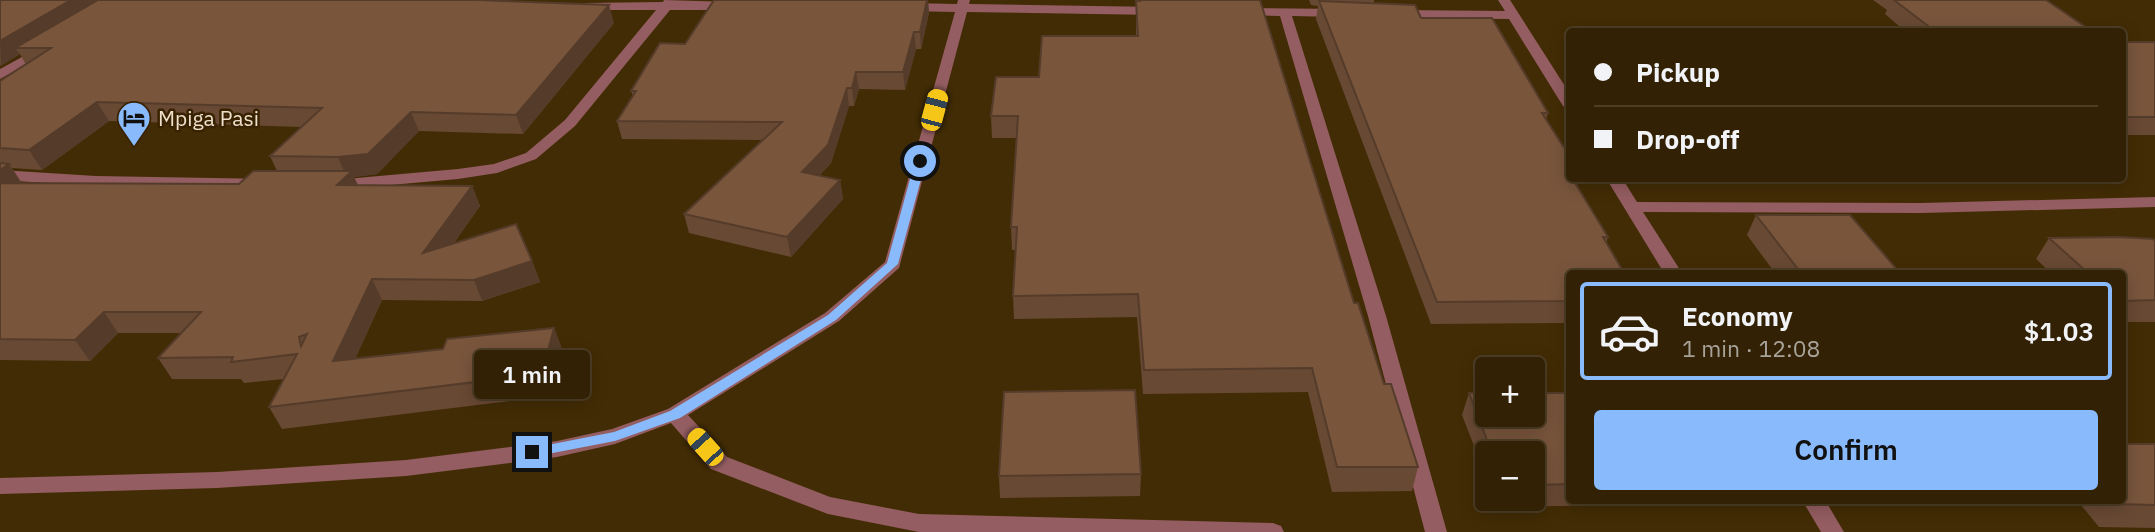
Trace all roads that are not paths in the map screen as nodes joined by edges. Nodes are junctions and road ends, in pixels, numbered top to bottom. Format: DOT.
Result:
graph roads {
  1 [pos="1504,0"];
  2 [pos="669,3"];
  3 [pos="963,3"];
  4 [pos="569,5"];
  5 [pos="747,6"];
  6 [pos="895,6"];
  7 [pos="1178,11"];
  8 [pos="1232,12"];
  9 [pos="1285,13"];
  10 [pos="1352,13"];
  11 [pos="1379,14"];
  12 [pos="1514,15"];
  13 [pos="56,42"];
  14 [pos="0,75"];
  15 [pos="1566,100"];
  16 [pos="0,175"];
  17 [pos="1617,182"];
  18 [pos="277,184"];
  19 [pos="319,184"];
  20 [pos="2155,202"];
  21 [pos="1632,206"];
  22 [pos="1671,270"];
  23 [pos="675,414"];
  24 [pos="0,486"];
  25 [pos="1816,504"];
  26 [pos="1273,532"];
  27 [pos="1436,532"];
  28 [pos="1833,532"];
  1 -- 12 [label="street"];
  2 -- 4 [label="street"];
  2 -- 5 [label="street"];
  2 -- 19 [label="street"];
  3 -- 6 [label="street"];
  3 -- 7 [label="street"];
  3 -- 23 [label="street"];
  8 -- 9 [label="street"];
  9 -- 10 [label="street"];
  9 -- 27 [label="street"];
  11 -- 12 [label="street"];
  12 -- 15 [label="street"];
  13 -- 14 [label="street"];
  16 -- 18 [label="street"];
  17 -- 21 [label="street"];
  20 -- 21 [label="street"];
  21 -- 22 [label="street"];
  23 -- 24 [label="street"];
  23 -- 26 [label="street"];
  25 -- 28 [label="street"];
}
